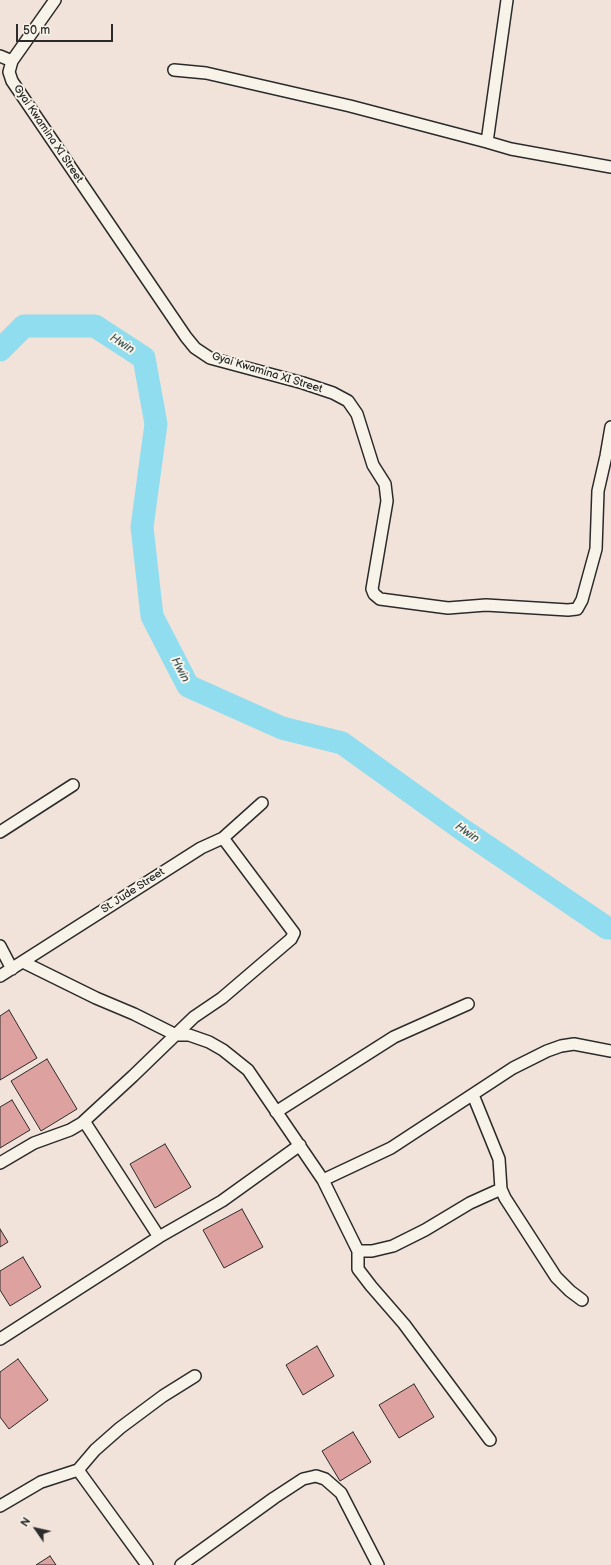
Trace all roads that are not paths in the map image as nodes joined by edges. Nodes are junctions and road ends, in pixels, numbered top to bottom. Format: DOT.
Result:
graph roads {
  1 [pos="55,0"];
  2 [pos="506,0"];
  3 [pos="0,56"];
  4 [pos="12,61"];
  5 [pos="174,70"];
  6 [pos="487,142"];
  7 [pos="611,167"];
  8 [pos="611,427"];
  9 [pos="608,457"];
  10 [pos="73,785"];
  11 [pos="262,803"];
  12 [pos="0,832"];
  13 [pos="223,838"];
  14 [pos="0,946"];
  15 [pos="23,962"];
  16 [pos="12,969"];
  17 [pos="0,976"];
  18 [pos="468,1004"];
  19 [pos="176,1035"];
  20 [pos="611,1054"];
  21 [pos="473,1095"];
  22 [pos="276,1112"];
  23 [pos="84,1120"];
  24 [pos="300,1145"];
  25 [pos="0,1163"];
  26 [pos="323,1180"];
  27 [pos="501,1189"];
  28 [pos="159,1236"];
  29 [pos="358,1251"];
  30 [pos="582,1300"];
  31 [pos="0,1339"];
  32 [pos="195,1376"];
  33 [pos="490,1440"];
  34 [pos="78,1470"];
  35 [pos="0,1506"];
  36 [pos="147,1565"];
  37 [pos="181,1565"];
  38 [pos="378,1565"];
  1 -- 4 [label="street"];
  2 -- 6 [label="street"];
  3 -- 4 [label="street"];
  4 -- 9 [label="street, Gyai Kwamina XI Street"];
  5 -- 6 [label="street"];
  6 -- 7 [label="street"];
  8 -- 9 [label="street"];
  10 -- 12 [label="street"];
  11 -- 13 [label="street, St. Jude Street"];
  13 -- 15 [label="street, St. Jude Street"];
  13 -- 19 [label="street"];
  14 -- 16 [label="street"];
  15 -- 16 [label="street, St. Jude Street"];
  15 -- 19 [label="street"];
  16 -- 17 [label="street, St. Jude Street"];
  18 -- 22 [label="street"];
  19 -- 22 [label="street"];
  19 -- 23 [label="street"];
  20 -- 21 [label="street"];
  21 -- 26 [label="street"];
  21 -- 27 [label="street"];
  22 -- 24 [label="street"];
  23 -- 25 [label="street"];
  23 -- 28 [label="street"];
  24 -- 26 [label="street"];
  24 -- 28 [label="street"];
  26 -- 29 [label="street"];
  27 -- 29 [label="street"];
  27 -- 30 [label="street"];
  28 -- 31 [label="street"];
  29 -- 33 [label="street"];
  32 -- 34 [label="street"];
  34 -- 35 [label="street"];
  34 -- 36 [label="street"];
  37 -- 38 [label="street"];
}
